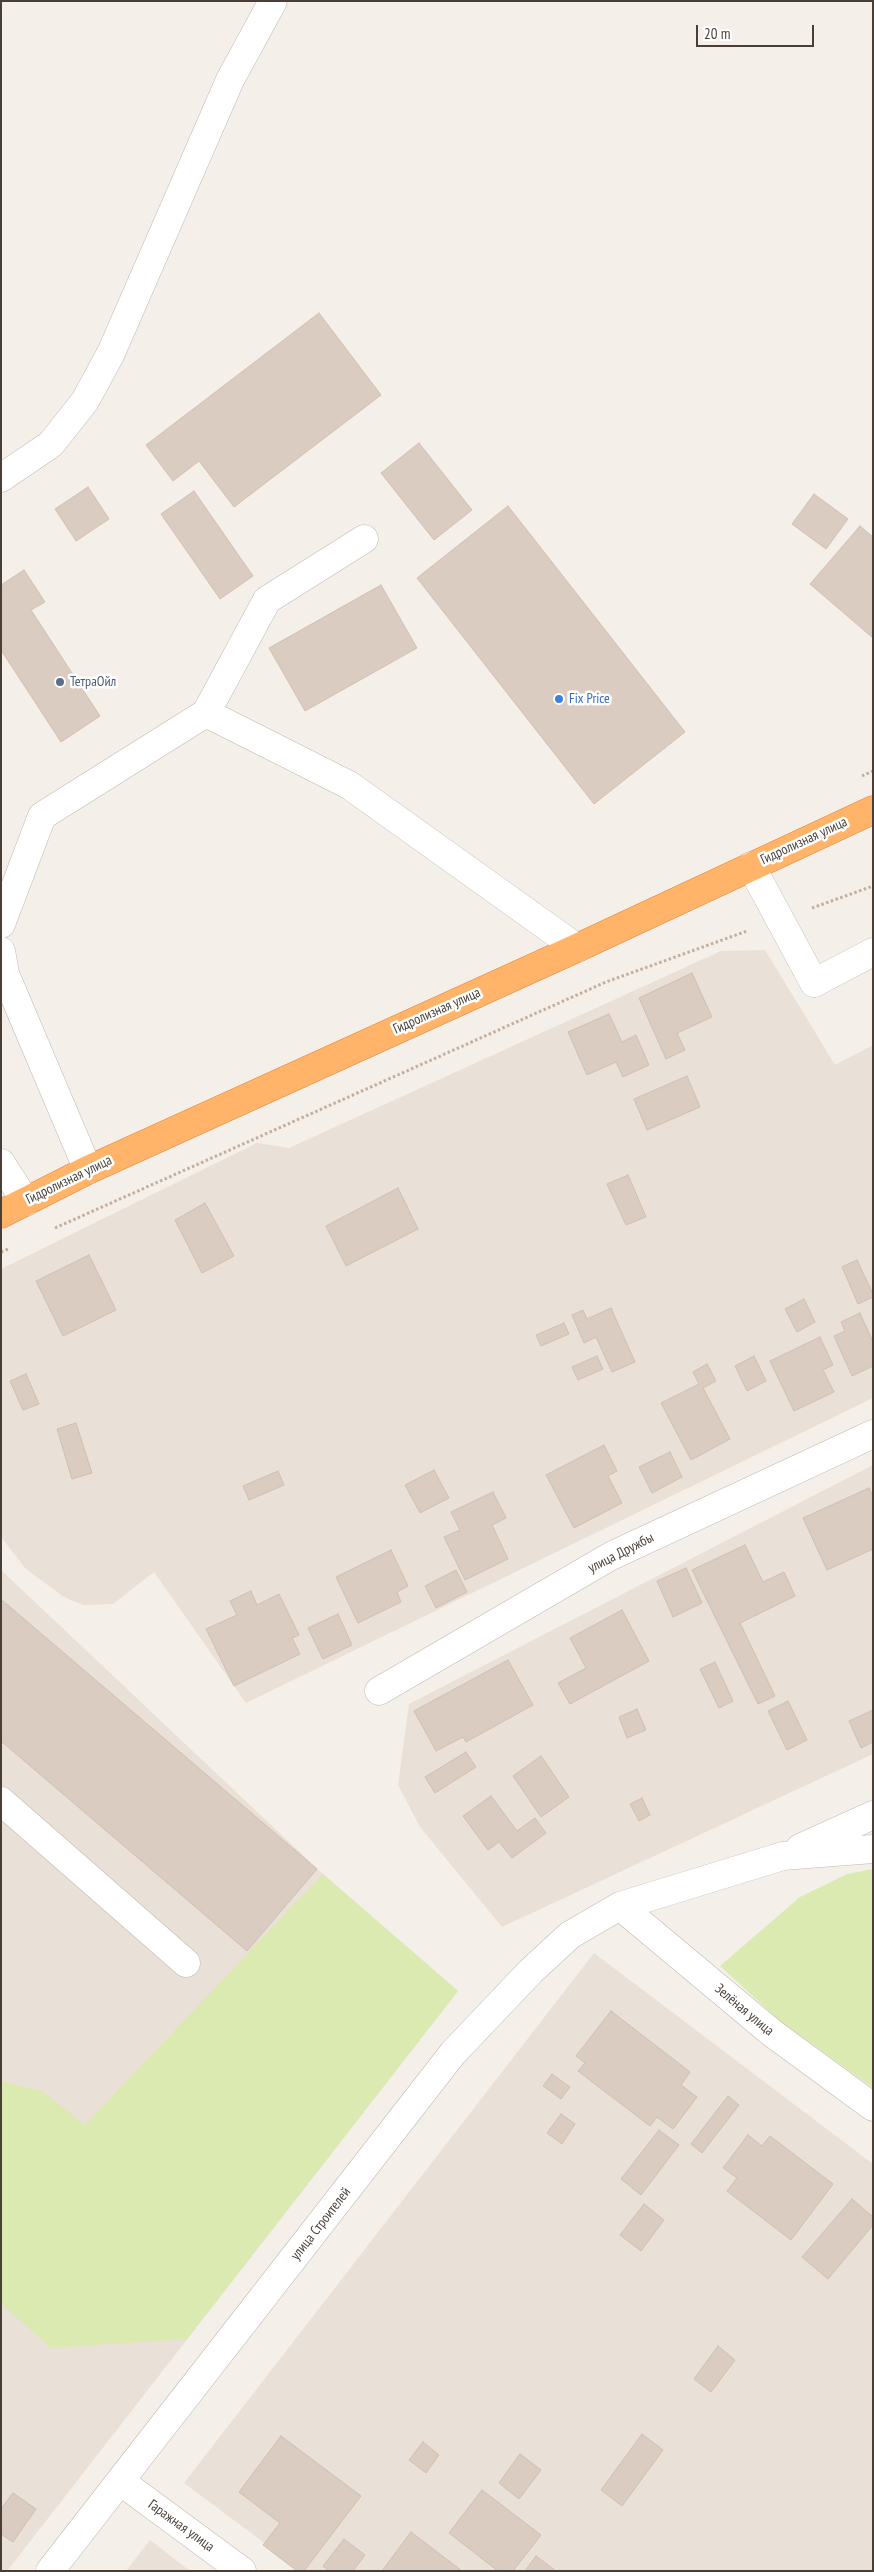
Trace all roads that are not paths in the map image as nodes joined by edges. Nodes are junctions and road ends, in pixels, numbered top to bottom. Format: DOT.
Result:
graph roads {
  1 [pos="273,1"];
  2 [pos="1,478"];
  3 [pos="364,539"];
  4 [pos="206,713"];
  5 [pos="873,810"];
  6 [pos="751,866"];
  7 [pos="1,924"];
  8 [pos="576,948"];
  9 [pos="1,951"];
  10 [pos="873,952"];
  11 [pos="1,1163"];
  12 [pos="88,1170"];
  13 [pos="26,1202"];
  14 [pos="1,1214"];
  15 [pos="873,1434"];
  16 [pos="379,1691"];
  17 [pos="1,1801"];
  18 [pos="873,1815"];
  19 [pos="873,1849"];
  20 [pos="783,1856"];
  21 [pos="620,1906"];
  22 [pos="186,1963"];
  23 [pos="873,2107"];
  24 [pos="120,2481"];
  25 [pos="50,2571"];
  26 [pos="242,2571"];
  1 -- 2 [label="street"];
  3 -- 4 [label="street"];
  4 -- 7 [label="street"];
  4 -- 8 [label="street"];
  5 -- 6 [label="highway, Гидролизная улица"];
  6 -- 8 [label="highway, Гидролизная улица"];
  6 -- 10 [label="street"];
  8 -- 12 [label="highway, Гидролизная улица"];
  9 -- 12 [label="street"];
  11 -- 13 [label="street"];
  12 -- 13 [label="highway, Гидролизная улица"];
  13 -- 14 [label="highway, Гидролизная улица"];
  15 -- 16 [label="street, улица Дружбы"];
  17 -- 22 [label="street"];
  18 -- 20 [label="street"];
  19 -- 20 [label="street"];
  20 -- 21 [label="street, улица Строителей"];
  21 -- 23 [label="street, Зелёная улица"];
  21 -- 24 [label="street, улица Строителей"];
  24 -- 25 [label="street, улица Строителей"];
  24 -- 26 [label="street, Гаражная улица"];
}
